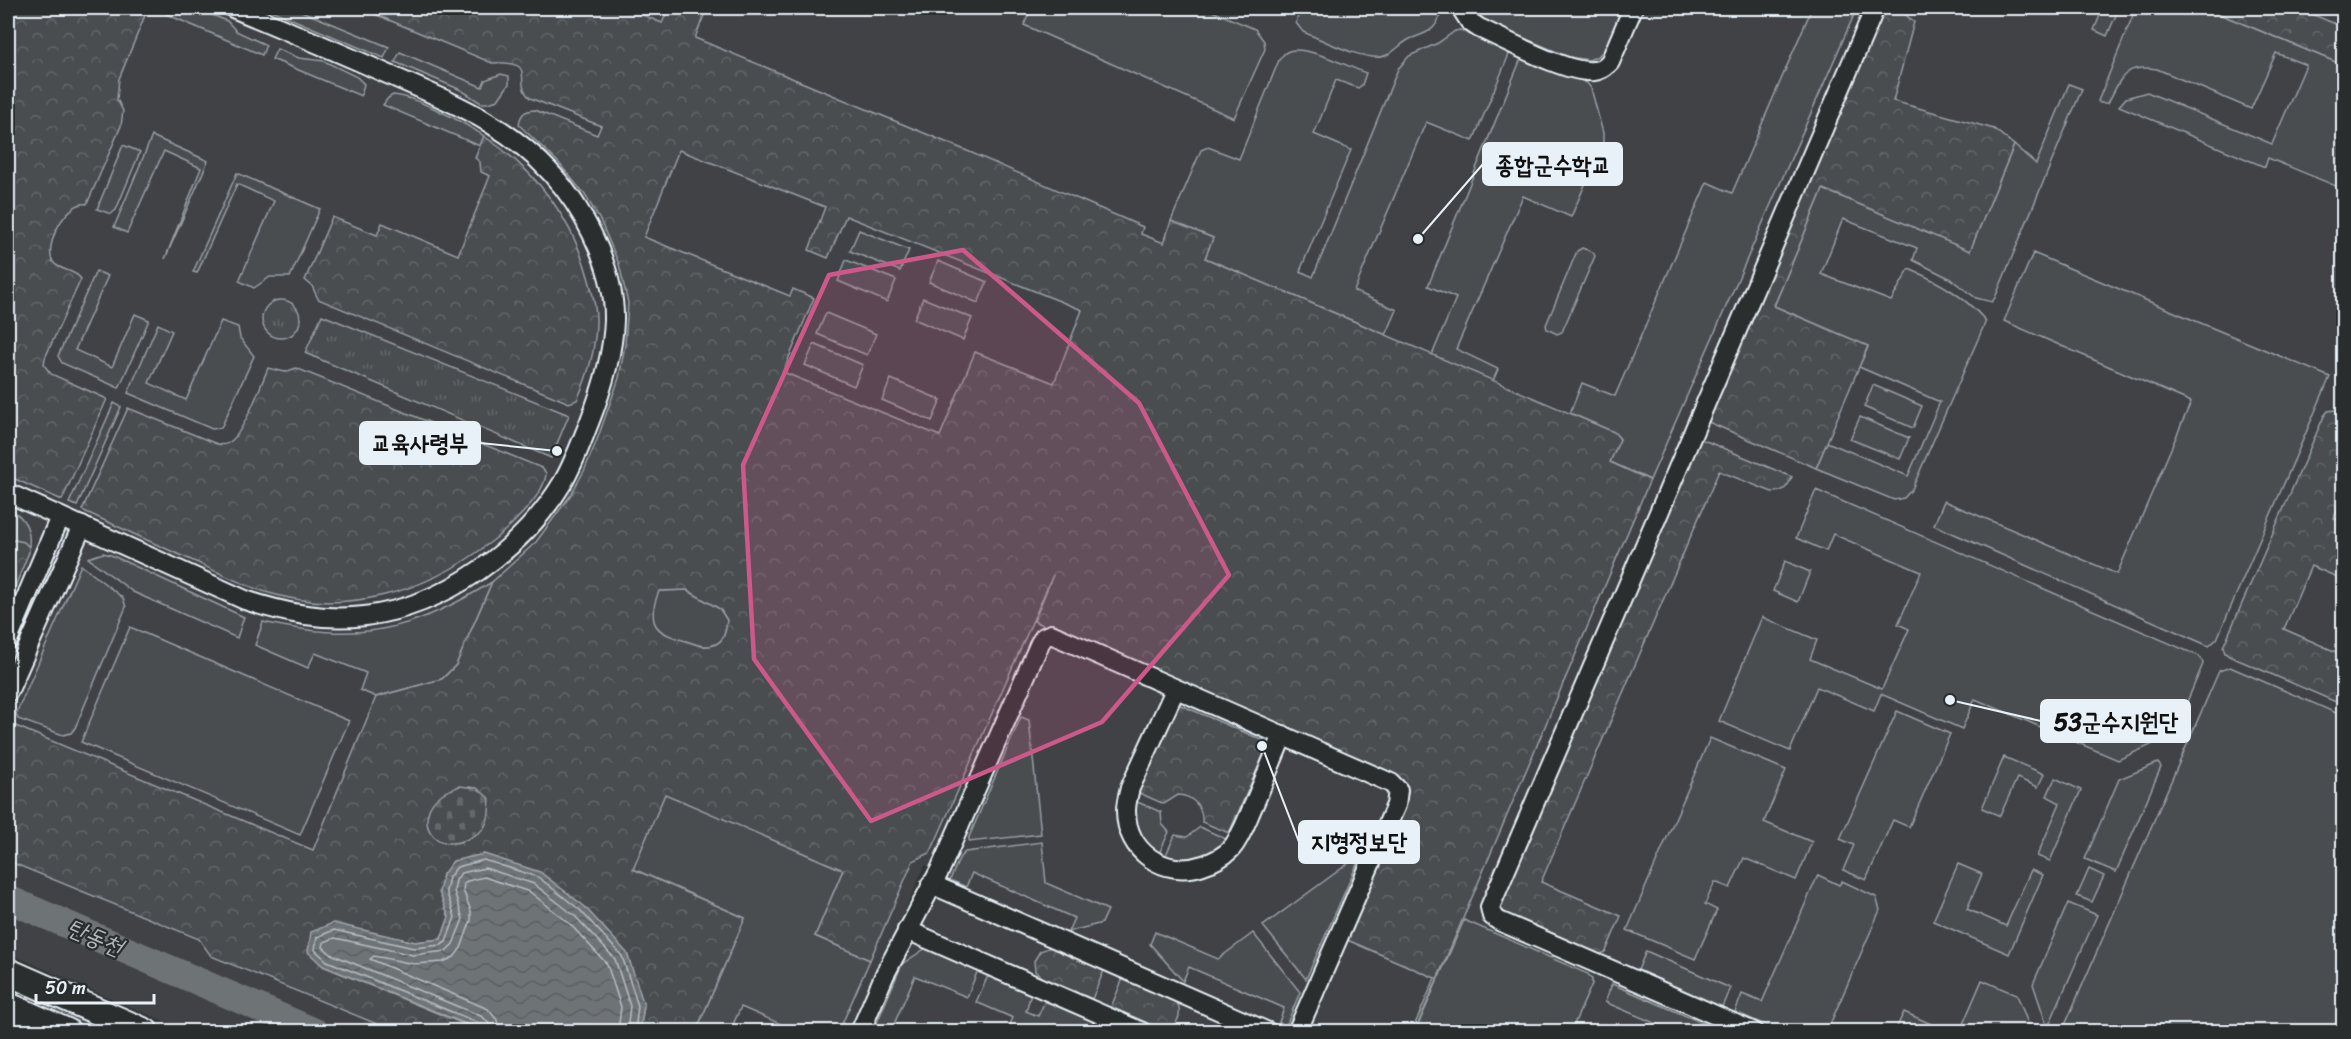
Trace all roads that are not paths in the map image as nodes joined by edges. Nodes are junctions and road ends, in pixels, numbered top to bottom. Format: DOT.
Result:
graph roads {
  1 [pos="233,8"];
  2 [pos="1461,8"];
  3 [pos="1633,8"];
  4 [pos="1875,8"];
  5 [pos="8,493"];
  6 [pos="60,517"];
  7 [pos="82,526"];
  8 [pos="8,640"];
  9 [pos="1175,690"];
  10 [pos="8,692"];
  11 [pos="1283,735"];
  12 [pos="931,884"];
  13 [pos="907,930"];
  14 [pos="8,972"];
  15 [pos="8,1006"];
  16 [pos="67,1032"];
  17 [pos="145,1032"];
  18 [pos="860,1032"];
  19 [pos="1142,1032"];
  20 [pos="1268,1032"];
  21 [pos="1297,1032"];
  22 [pos="1754,1032"];
  1 -- 7 [label="street"];
  2 -- 3 [label="street"];
  4 -- 22 [label="street"];
  5 -- 6 [label="street"];
  6 -- 7 [label="street"];
  6 -- 8 [label="street"];
  7 -- 10 [label="street"];
  9 -- 11 [label="street"];
  9 -- 11 [label="street"];
  9 -- 12 [label="street"];
  11 -- 21 [label="street"];
  12 -- 13 [label="street"];
  12 -- 20 [label="street"];
  13 -- 18 [label="street"];
  13 -- 19 [label="street"];
  14 -- 17 [label="street"];
  15 -- 16 [label="street"];
}
